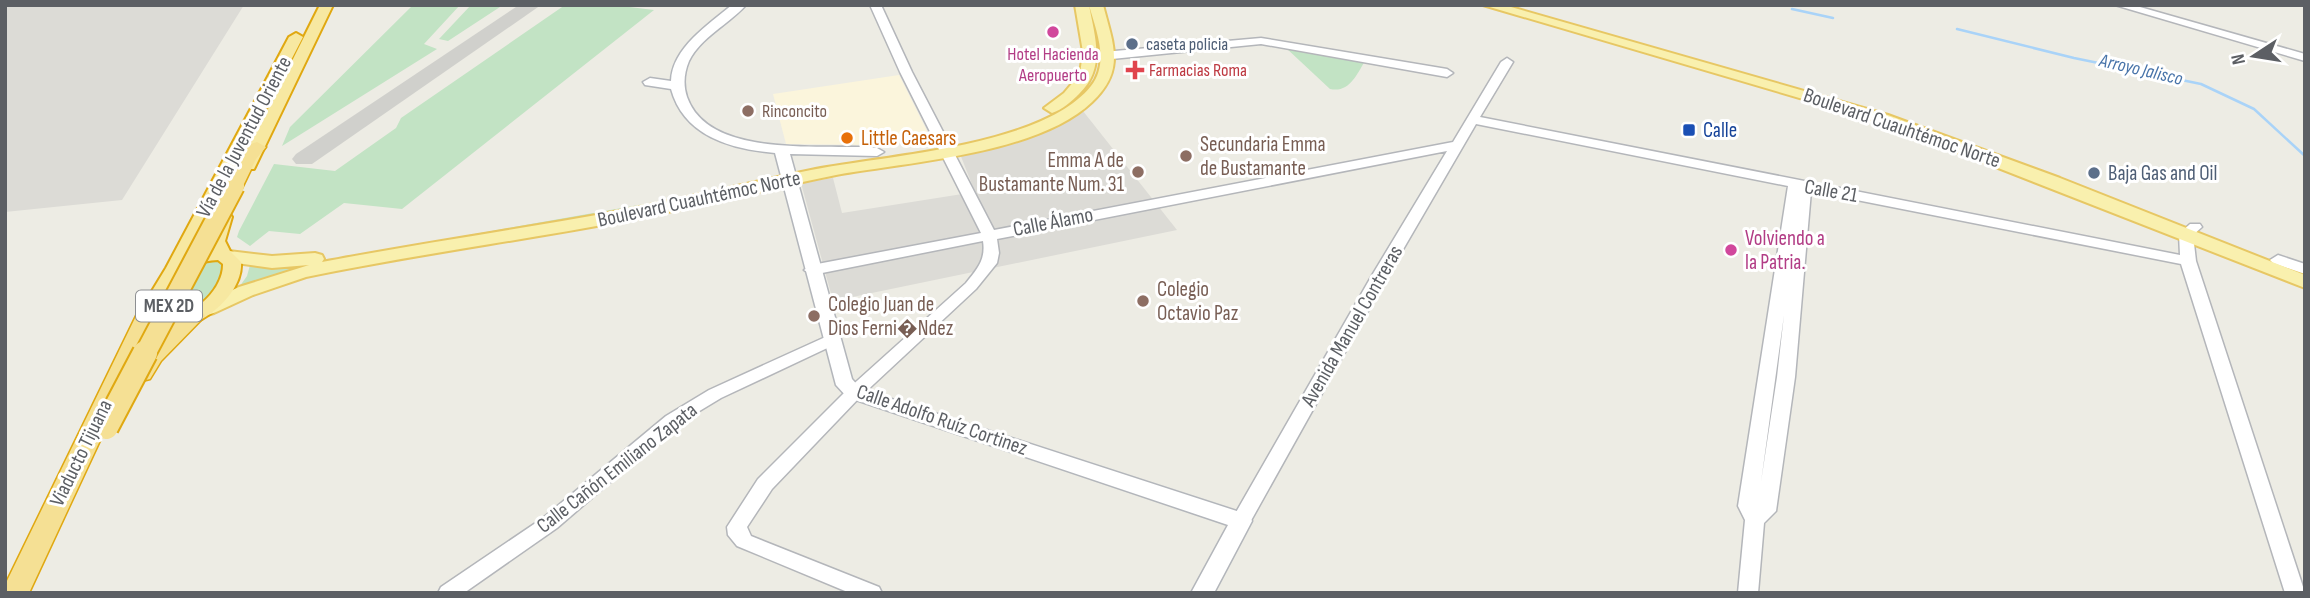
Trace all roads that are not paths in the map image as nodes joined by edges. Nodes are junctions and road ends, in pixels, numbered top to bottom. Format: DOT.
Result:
graph roads {
  1 [pos="313,5"];
  2 [pos="327,5"];
  3 [pos="740,5"];
  4 [pos="875,5"];
  5 [pos="1082,5"];
  6 [pos="1096,5"];
  7 [pos="1489,5"];
  8 [pos="1511,5"];
  9 [pos="2120,5"];
  10 [pos="1165,51"];
  11 [pos="1110,57"];
  12 [pos="2305,58"];
  13 [pos="1092,59"];
  14 [pos="1507,62"];
  15 [pos="1447,73"];
  16 [pos="650,82"];
  17 [pos="677,86"];
  18 [pos="1474,120"];
  19 [pos="1459,145"];
  20 [pos="945,146"];
  21 [pos="257,148"];
  22 [pos="781,149"];
  23 [pos="877,152"];
  24 [pos="789,175"];
  25 [pos="1800,186"];
  26 [pos="2191,231"];
  27 [pos="989,234"];
  28 [pos="225,256"];
  29 [pos="2188,261"];
  30 [pos="174,267"];
  31 [pos="813,270"];
  32 [pos="2305,271"];
  33 [pos="2305,282"];
  34 [pos="201,313"];
  35 [pos="148,314"];
  36 [pos="832,339"];
  37 [pos="855,393"];
  38 [pos="85,470"];
  39 [pos="1241,521"];
  40 [pos="15,593"];
  41 [pos="28,593"];
  42 [pos="448,593"];
  43 [pos="872,593"];
  44 [pos="1202,593"];
  45 [pos="1748,593"];
  46 [pos="2295,593"];
  1 -- 30 [label="highway, Vía de la Juventud Oriente / MEX 2D"];
  2 -- 21 [label="highway, Vía de la Juventud Oriente / MEX 2D"];
  3 -- 17 [label="main road"];
  4 -- 20 [label="street"];
  5 -- 13 [label="main road"];
  6 -- 11 [label="main road"];
  7 -- 26 [label="main road, Boulevard Cuauhtémoc Norte"];
  8 -- 26 [label="main road, Boulevard Cuauhtémoc Norte"];
  9 -- 12 [label="street"];
  10 -- 11 [label="street"];
  10 -- 11 [label="street"];
  10 -- 15 [label="street"];
  11 -- 13 [label="street"];
  11 -- 20 [label="main road, Boulevard Cuauhtémoc Norte"];
  13 -- 20 [label="main road, Boulevard Cuauhtémoc Norte"];
  14 -- 18 [label="street, Avenida Manuel Contreras"];
  16 -- 17 [label="main road"];
  17 -- 22 [label="main road"];
  18 -- 19 [label="street, Avenida Manuel Contreras"];
  18 -- 25 [label="street, Calle 21"];
  19 -- 27 [label="street, Calle Álamo"];
  19 -- 39 [label="street, Avenida Manuel Contreras"];
  20 -- 23 [label="main road, Boulevard Cuauhtémoc Norte"];
  20 -- 24 [label="main road, Boulevard Cuauhtémoc Norte"];
  20 -- 27 [label="street"];
  21 -- 28 [label="highway, Vía de la Juventud Oriente / MEX 2D"];
  21 -- 38 [label="highway, Viaducto Tijuana / MEX 2D, bridge"];
  22 -- 23 [label="main road"];
  22 -- 24 [label="main road, Calle Adolfo Ruíz Cortinez"];
  23 -- 24 [label="main road, Boulevard Cuauhtémoc Norte"];
  24 -- 28 [label="main road, Boulevard Cuauhtémoc Norte"];
  24 -- 31 [label="main road, Calle Adolfo Ruíz Cortinez"];
  24 -- 34 [label="main road, Boulevard Cuauhtémoc Norte"];
  25 -- 29 [label="street, Calle 21"];
  25 -- 45 [label="street"];
  26 -- 29 [label="street"];
  26 -- 32 [label="main road, Boulevard Cuauhtémoc Norte"];
  26 -- 33 [label="main road, Boulevard Cuauhtémoc Norte"];
  27 -- 31 [label="street, Calle Álamo"];
  27 -- 37 [label="street"];
  28 -- 30 [label="highway, MEX 2D"];
  28 -- 34 [label="highway, MEX 2D"];
  29 -- 46 [label="street"];
  30 -- 35 [label="highway, MEX 2D"];
  31 -- 36 [label="main road, Calle Adolfo Ruíz Cortinez"];
  34 -- 35 [label="highway, MEX 2D"];
  34 -- 38 [label="highway, MEX 2D"];
  35 -- 40 [label="highway, Viaducto Tijuana / MEX 2D"];
  36 -- 37 [label="main road, Calle Adolfo Ruíz Cortinez"];
  36 -- 42 [label="street, Calle Cañón Emiliano Zapata"];
  37 -- 39 [label="main road, Calle Adolfo Ruíz Cortinez"];
  37 -- 43 [label="street"];
  38 -- 41 [label="highway, Viaducto Tijuana"];
  39 -- 44 [label="main road, Avenida Manuel Contreras"];
}
